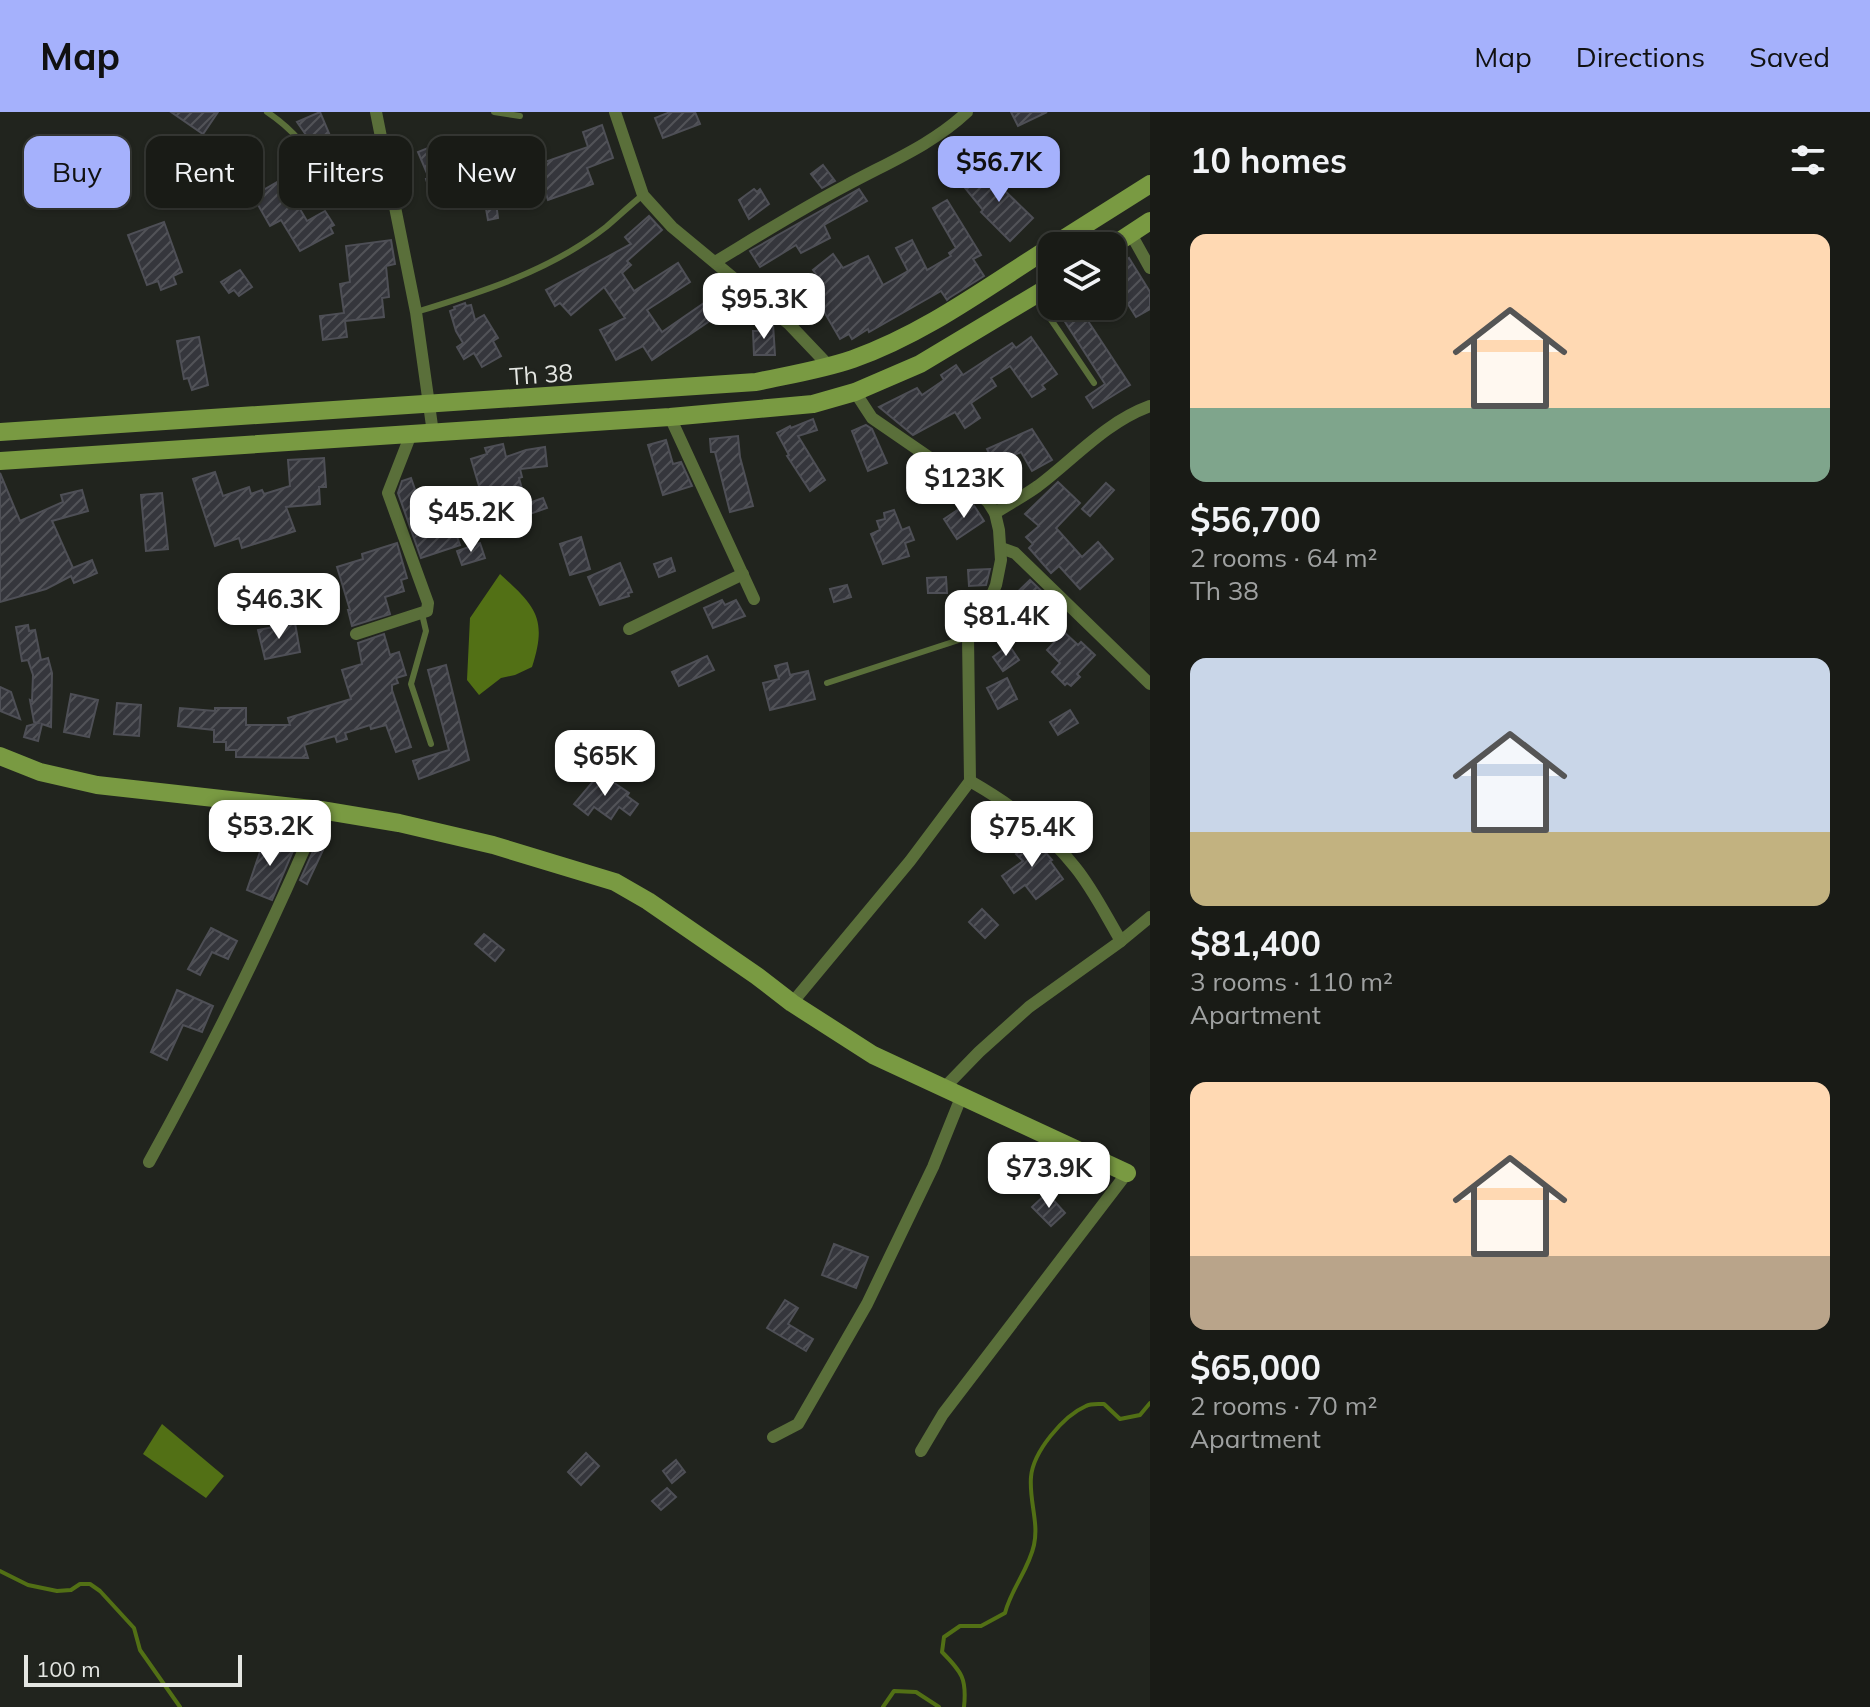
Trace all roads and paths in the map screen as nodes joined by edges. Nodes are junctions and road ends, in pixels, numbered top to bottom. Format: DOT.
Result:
graph roads {
  1 [pos="267,112"];
  2 [pos="376,112"];
  3 [pos="494,112"];
  4 [pos="615,112"];
  5 [pos="967,112"];
  6 [pos="520,116"];
  7 [pos="296,136"];
  8 [pos="381,136"];
  9 [pos="1150,184"];
  10 [pos="643,195"];
  11 [pos="395,208"];
  12 [pos="1150,221"];
  13 [pos="1074,232"];
  14 [pos="1131,234"];
  15 [pos="1126,237"];
  16 [pos="1038,255"];
  17 [pos="715,262"];
  18 [pos="1150,268"];
  19 [pos="1038,294"];
  20 [pos="1035,296"];
  21 [pos="416,312"];
  22 [pos="905,337"];
  23 [pos="920,364"];
  24 [pos="829,366"];
  25 [pos="1094,383"];
  26 [pos="855,392"];
  27 [pos="429,405"];
  28 [pos="1150,406"];
  29 [pos="670,417"];
  30 [pos="0,432"];
  31 [pos="433,433"];
  32 [pos="411,434"];
  33 [pos="0,461"];
  34 [pos="995,513"];
  35 [pos="1001,548"];
  36 [pos="743,574"];
  37 [pos="754,599"];
  38 [pos="422,614"];
  39 [pos="629,629"];
  40 [pos="356,634"];
  41 [pos="968,637"];
  42 [pos="827,683"];
  43 [pos="1150,684"];
  44 [pos="431,744"];
  45 [pos="0,756"];
  46 [pos="970,781"];
  47 [pos="321,810"];
  48 [pos="1150,917"];
  49 [pos="1121,941"];
  50 [pos="792,1003"];
  51 [pos="945,1087"];
  52 [pos="962,1095"];
  53 [pos="149,1162"];
  54 [pos="1127,1173"];
  55 [pos="773,1437"];
  56 [pos="921,1451"];
  1 -- 7 [label="lane"];
  2 -- 8 [label="street"];
  3 -- 6 [label="lane"];
  4 -- 10 [label="street"];
  5 -- 17 [label="street"];
  9 -- 13 [label="street, Th 38"];
  10 -- 17 [label="street"];
  10 -- 21 [label="lane"];
  11 -- 21 [label="street"];
  12 -- 14 [label="street"];
  14 -- 15 [label="street"];
  14 -- 18 [label="street"];
  16 -- 22 [label="street, Th 38"];
  17 -- 24 [label="street"];
  19 -- 20 [label="street"];
  20 -- 23 [label="street"];
  20 -- 25 [label="lane"];
  21 -- 27 [label="street"];
  22 -- 23 [label="street"];
  22 -- 24 [label="street, Th 38"];
  23 -- 26 [label="street"];
  24 -- 27 [label="street, Th 38"];
  26 -- 29 [label="street"];
  26 -- 34 [label="street"];
  27 -- 30 [label="street, Th 38"];
  27 -- 31 [label="street"];
  28 -- 34 [label="street"];
  29 -- 31 [label="street"];
  29 -- 36 [label="street"];
  31 -- 32 [label="street"];
  32 -- 33 [label="street"];
  32 -- 38 [label="street"];
  34 -- 35 [label="street"];
  35 -- 41 [label="street"];
  35 -- 43 [label="street"];
  36 -- 37 [label="street"];
  36 -- 39 [label="street"];
  38 -- 40 [label="street"];
  38 -- 44 [label="lane"];
  41 -- 42 [label="lane"];
  41 -- 46 [label="street"];
  45 -- 47 [label="street"];
  46 -- 49 [label="street"];
  46 -- 50 [label="street"];
  47 -- 50 [label="street"];
  47 -- 53 [label="street"];
  48 -- 49 [label="street"];
  49 -- 51 [label="street"];
  50 -- 51 [label="street"];
  51 -- 52 [label="street"];
  52 -- 54 [label="street"];
  52 -- 55 [label="street"];
  54 -- 56 [label="street"];
}
